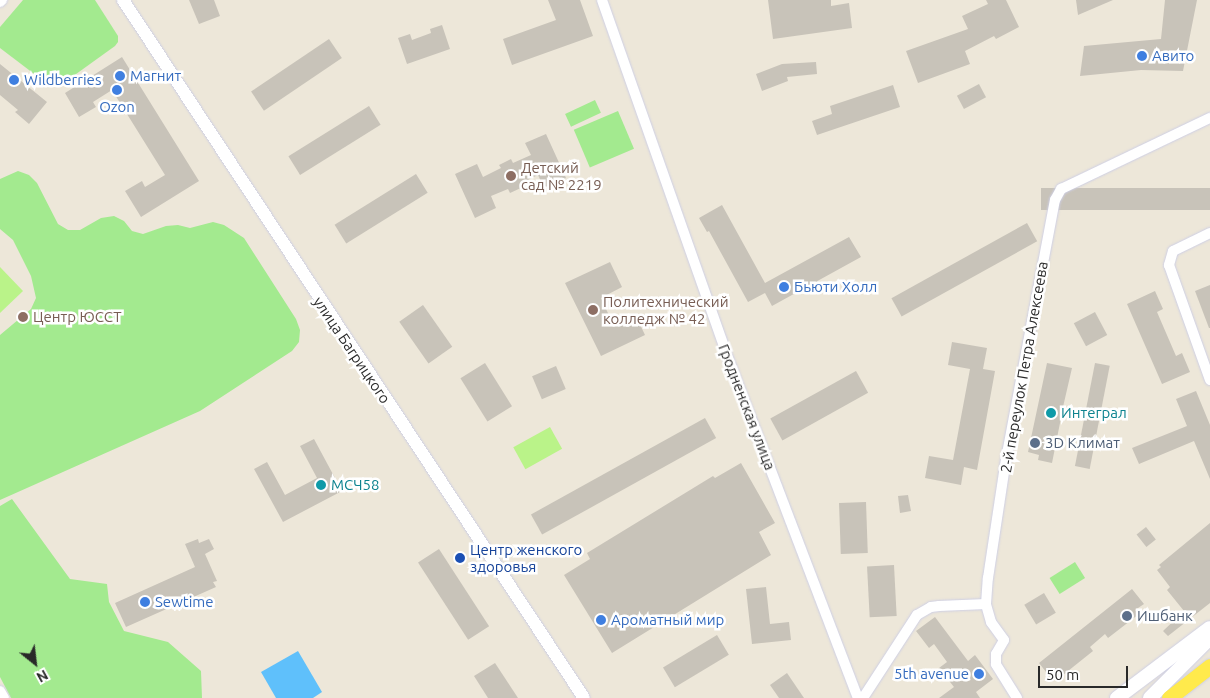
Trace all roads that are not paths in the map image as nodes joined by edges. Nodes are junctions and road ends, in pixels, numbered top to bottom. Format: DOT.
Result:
graph roads {
  1 [pos="123,0"];
  2 [pos="602,0"];
  3 [pos="1210,118"];
  4 [pos="1210,233"];
  5 [pos="1210,380"];
  6 [pos="986,604"];
  7 [pos="1210,628"];
  8 [pos="1210,638"];
  9 [pos="1210,666"];
  10 [pos="0,690"];
  11 [pos="4,698"];
  12 [pos="584,698"];
  13 [pos="858,698"];
  14 [pos="863,698"];
  15 [pos="1017,698"];
  16 [pos="1117,698"];
  17 [pos="1150,698"];
  18 [pos="1170,698"];
  1 -- 12 [label="street, улица Багрицкого"];
  2 -- 13 [label="street, Гродненская улица"];
  3 -- 6 [label="street, 2-й переулок Петра Алексеева"];
  4 -- 5 [label="street"];
  6 -- 14 [label="street"];
  6 -- 15 [label="street, 2-й переулок Петра Алексеева"];
  7 -- 16 [label="main road"];
  8 -- 17 [label="main road"];
  9 -- 18 [label="main road"];
  10 -- 11 [label="street"];
}
